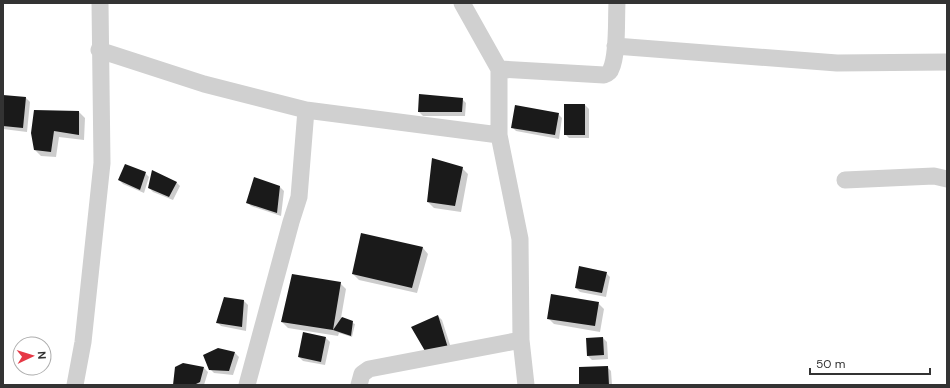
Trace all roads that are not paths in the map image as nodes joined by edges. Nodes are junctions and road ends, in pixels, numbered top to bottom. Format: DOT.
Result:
graph roads {
  1 [pos="100,3"];
  2 [pos="462,3"];
  3 [pos="617,3"];
  4 [pos="615,46"];
  5 [pos="99,50"];
  6 [pos="947,62"];
  7 [pos="499,69"];
  8 [pos="306,110"];
  9 [pos="499,135"];
  10 [pos="947,179"];
  11 [pos="844,180"];
  12 [pos="521,340"];
  13 [pos="74,385"];
  14 [pos="247,385"];
  15 [pos="359,385"];
  16 [pos="526,385"];
  1 -- 5 [label="street"];
  2 -- 7 [label="street"];
  3 -- 4 [label="street"];
  4 -- 6 [label="street"];
  4 -- 7 [label="street"];
  5 -- 8 [label="street"];
  5 -- 13 [label="street"];
  7 -- 9 [label="street"];
  8 -- 9 [label="street"];
  8 -- 14 [label="street"];
  9 -- 12 [label="street"];
  10 -- 11 [label="street"];
  12 -- 15 [label="street"];
  12 -- 16 [label="street"];
}
